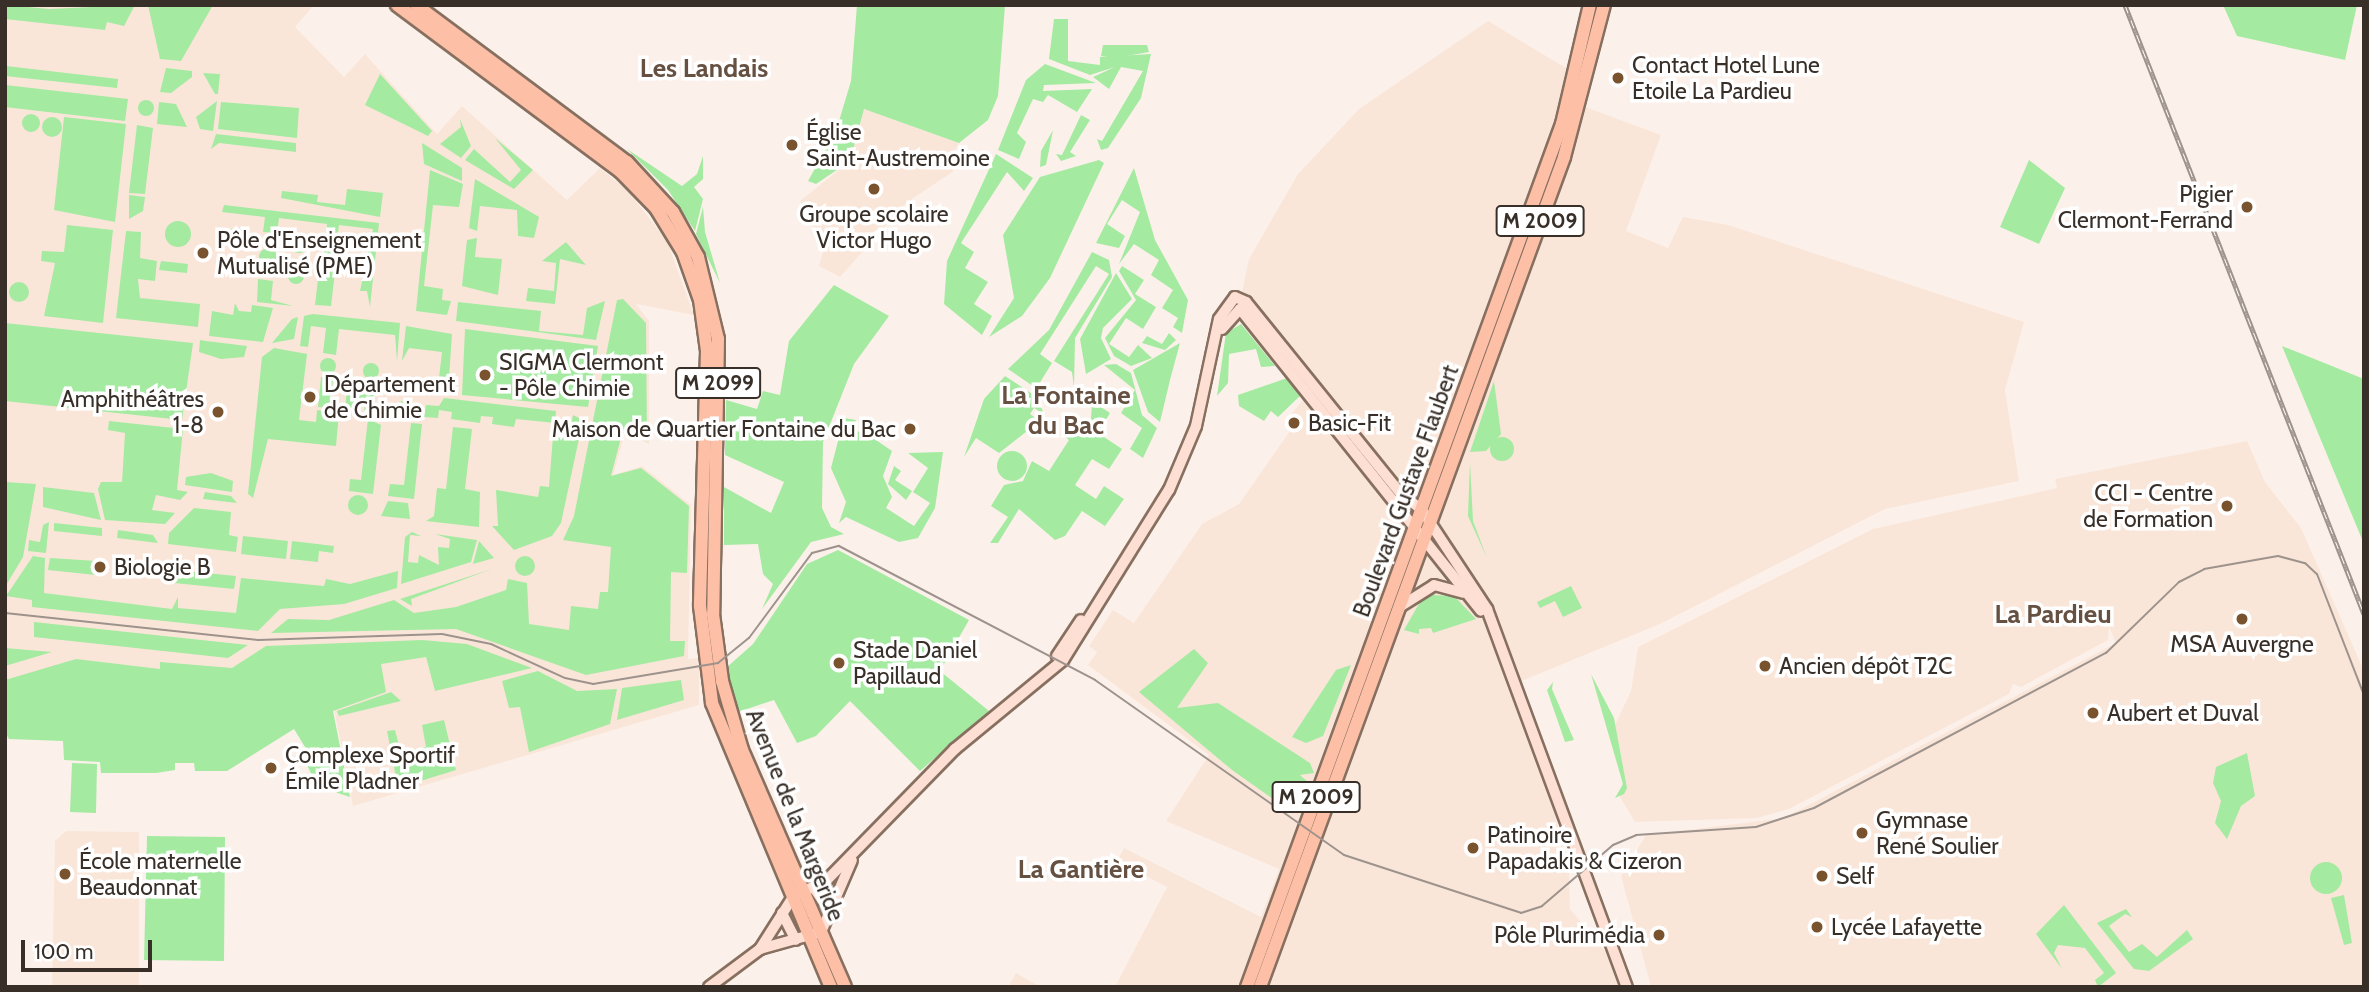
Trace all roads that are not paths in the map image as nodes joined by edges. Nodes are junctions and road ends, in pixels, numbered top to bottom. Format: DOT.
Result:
graph roads {
  1 [pos="397,5"];
  2 [pos="416,5"];
  3 [pos="1590,5"];
  4 [pos="1604,5"];
  5 [pos="571,127"];
  6 [pos="1217,337"];
  7 [pos="1421,509"];
  8 [pos="1430,526"];
  9 [pos="1413,529"];
  10 [pos="1423,546"];
  11 [pos="1468,597"];
  12 [pos="1401,606"];
  13 [pos="1495,628"];
  14 [pos="855,855"];
  15 [pos="804,892"];
  16 [pos="782,913"];
  17 [pos="832,916"];
  18 [pos="809,936"];
  19 [pos="760,949"];
  20 [pos="709,987"];
  21 [pos="831,987"];
  22 [pos="845,987"];
  23 [pos="1247,987"];
  24 [pos="1260,987"];
  25 [pos="1627,987"];
  1 -- 5 [label="main road, M 2099"];
  2 -- 5 [label="main road, M 2099"];
  3 -- 7 [label="main road, Boulevard Gustave Flaubert / M 2009"];
  4 -- 8 [label="main road, Boulevard Gustave Flaubert / M 2009"];
  5 -- 15 [label="main road, Avenue de la Margeride / M 2099"];
  6 -- 7 [label="main road"];
  6 -- 9 [label="main road"];
  6 -- 14 [label="main road"];
  7 -- 8 [label="main road"];
  7 -- 9 [label="main road, Boulevard Gustave Flaubert / M 2009"];
  8 -- 10 [label="main road, Boulevard Gustave Flaubert / M 2009"];
  8 -- 13 [label="main road"];
  9 -- 10 [label="main road"];
  9 -- 23 [label="main road, Boulevard Gustave Flaubert / M 2009"];
  10 -- 11 [label="main road"];
  10 -- 12 [label="main road, Boulevard Gustave Flaubert / M 2009"];
  11 -- 12 [label="main road"];
  11 -- 13 [label="main road"];
  12 -- 24 [label="main road, Boulevard Gustave Flaubert / M 2009"];
  13 -- 25 [label="main road"];
  14 -- 15 [label="main road"];
  14 -- 17 [label="main road"];
  15 -- 16 [label="main road"];
  15 -- 17 [label="main road"];
  15 -- 18 [label="main road, Avenue de la Margeride / M 2099"];
  16 -- 18 [label="main road"];
  16 -- 19 [label="main road"];
  17 -- 18 [label="main road"];
  18 -- 19 [label="main road"];
  18 -- 21 [label="main road, Avenue de la Margeride / M 2099"];
  18 -- 22 [label="main road, Avenue de la Margeride / M 2099"];
  19 -- 20 [label="main road"];
}
